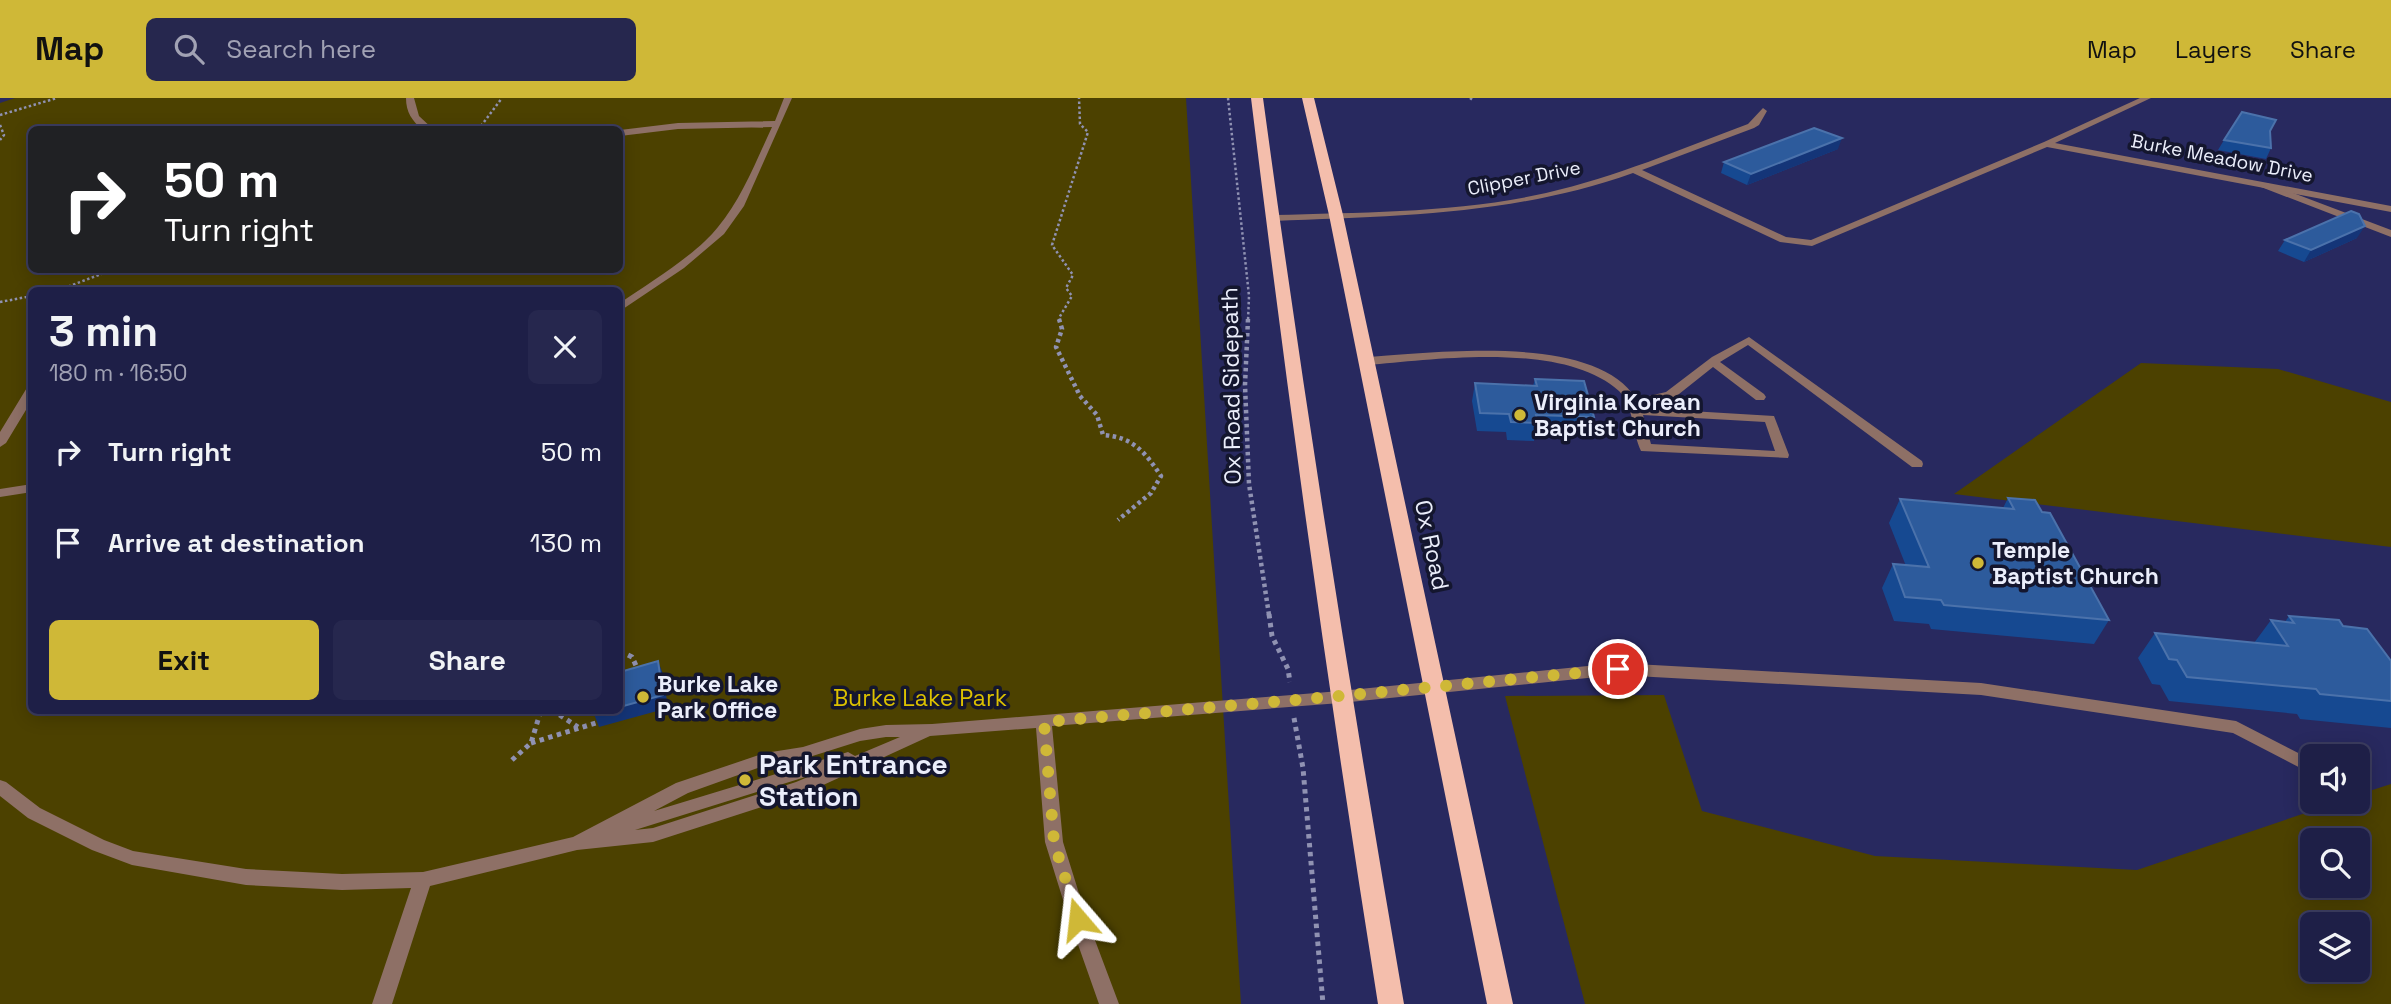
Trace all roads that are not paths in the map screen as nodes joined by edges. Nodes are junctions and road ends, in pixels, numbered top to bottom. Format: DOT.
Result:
graph roads {
  1 [pos="410,98"];
  2 [pos="788,98"];
  3 [pos="1257,98"];
  4 [pos="1308,98"];
  5 [pos="2147,98"];
  6 [pos="1763,111"];
  7 [pos="778,124"];
  8 [pos="425,126"];
  9 [pos="623,133"];
  10 [pos="2046,144"];
  11 [pos="1632,169"];
  12 [pos="2263,184"];
  13 [pos="2391,209"];
  14 [pos="1336,215"];
  15 [pos="1274,218"];
  16 [pos="2391,234"];
  17 [pos="623,306"];
  18 [pos="1367,361"];
  19 [pos="1713,362"];
  20 [pos="28,396"];
  21 [pos="1760,397"];
  22 [pos="1633,407"];
  23 [pos="0,443"];
  24 [pos="1917,464"];
  25 [pos="28,489"];
  26 [pos="0,493"];
  27 [pos="1436,687"];
  28 [pos="1340,696"];
  29 [pos="1044,722"];
  30 [pos="932,730"];
  31 [pos="887,748"];
  32 [pos="2300,762"];
  33 [pos="0,787"];
  34 [pos="606,830"];
  35 [pos="577,843"];
  36 [pos="423,880"];
  37 [pos="382,1004"];
  38 [pos="1109,1004"];
  39 [pos="1391,1004"];
  40 [pos="1500,1004"];
  1 -- 8 [label="street"];
  2 -- 7 [label="street"];
  3 -- 15 [label="highway"];
  4 -- 14 [label="highway, Ox Road"];
  5 -- 10 [label="street, Burke Meadow Drive"];
  6 -- 11 [label="street, Clipper Drive"];
  7 -- 9 [label="street"];
  7 -- 17 [label="street"];
  10 -- 11 [label="street, Burke Meadow Drive"];
  10 -- 12 [label="street, Burke Meadow Drive"];
  11 -- 14 [label="street, Clipper Drive"];
  12 -- 13 [label="street, Burke Meadow Drive"];
  12 -- 16 [label="street"];
  14 -- 15 [label="street, Clipper Drive"];
  14 -- 18 [label="highway, Ox Road"];
  15 -- 28 [label="highway"];
  18 -- 22 [label="street"];
  18 -- 27 [label="highway, Ox Road"];
  19 -- 21 [label="street"];
  19 -- 22 [label="street"];
  19 -- 24 [label="street"];
  20 -- 23 [label="street"];
  22 -- 22 [label="street"];
  25 -- 26 [label="street"];
  27 -- 28 [label="street"];
  27 -- 32 [label="street"];
  27 -- 40 [label="highway, Ox Road"];
  28 -- 29 [label="street"];
  28 -- 39 [label="highway"];
  29 -- 30 [label="street"];
  29 -- 38 [label="street"];
  30 -- 31 [label="street"];
  30 -- 34 [label="street"];
  31 -- 34 [label="street"];
  31 -- 35 [label="street"];
  33 -- 36 [label="street"];
  34 -- 35 [label="street"];
  35 -- 36 [label="street"];
  36 -- 37 [label="street"];
}
